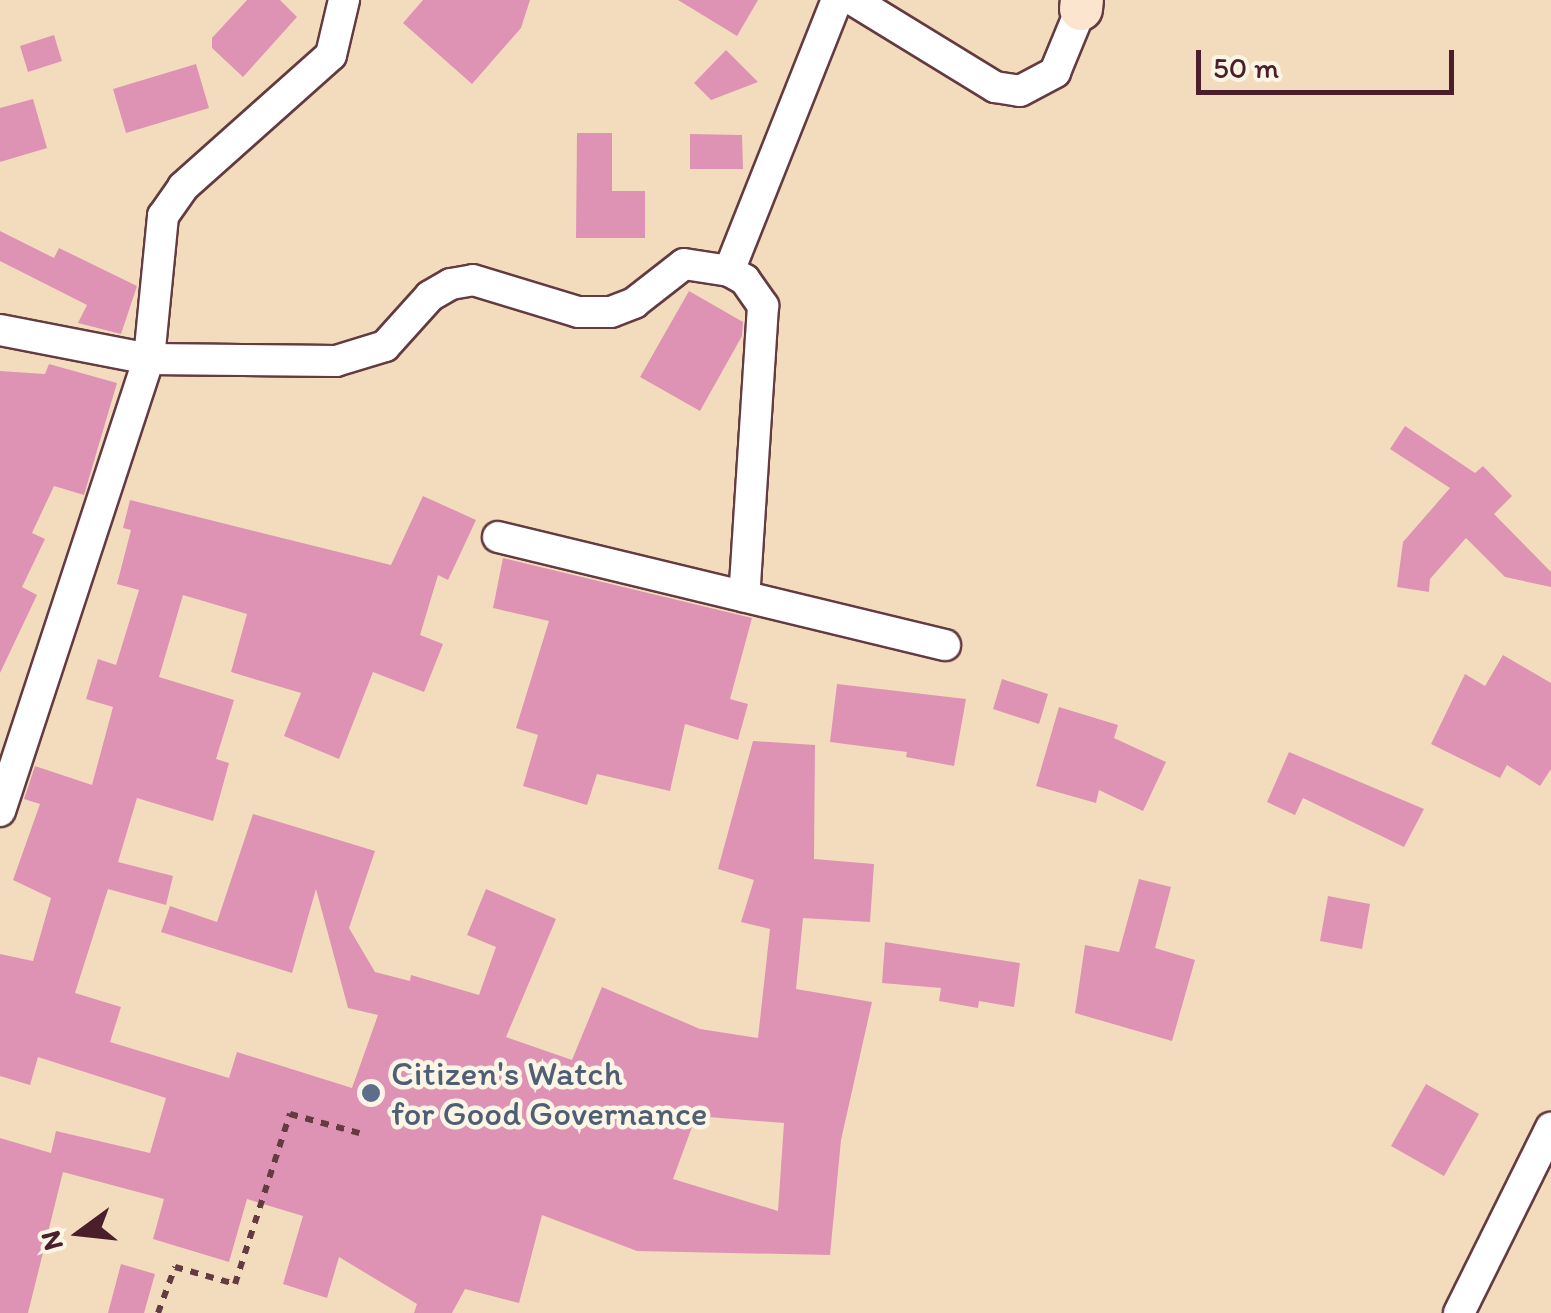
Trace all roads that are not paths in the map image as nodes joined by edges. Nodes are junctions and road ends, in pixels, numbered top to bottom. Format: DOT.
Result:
graph roads {
  1 [pos="344,0"];
  2 [pos="837,0"];
  3 [pos="852,0"];
  4 [pos="1082,4"];
  5 [pos="729,271"];
  6 [pos="0,330"];
  7 [pos="150,359"];
  8 [pos="498,537"];
  9 [pos="744,596"];
  10 [pos="945,645"];
  11 [pos="0,811"];
  12 [pos="1551,1128"];
  13 [pos="1459,1313"];
  1 -- 7 [label="street"];
  2 -- 5 [label="street"];
  3 -- 4 [label="street"];
  5 -- 7 [label="street"];
  5 -- 9 [label="street"];
  6 -- 7 [label="street"];
  7 -- 11 [label="street"];
  8 -- 9 [label="street"];
  9 -- 10 [label="street"];
  12 -- 13 [label="street"];
}
